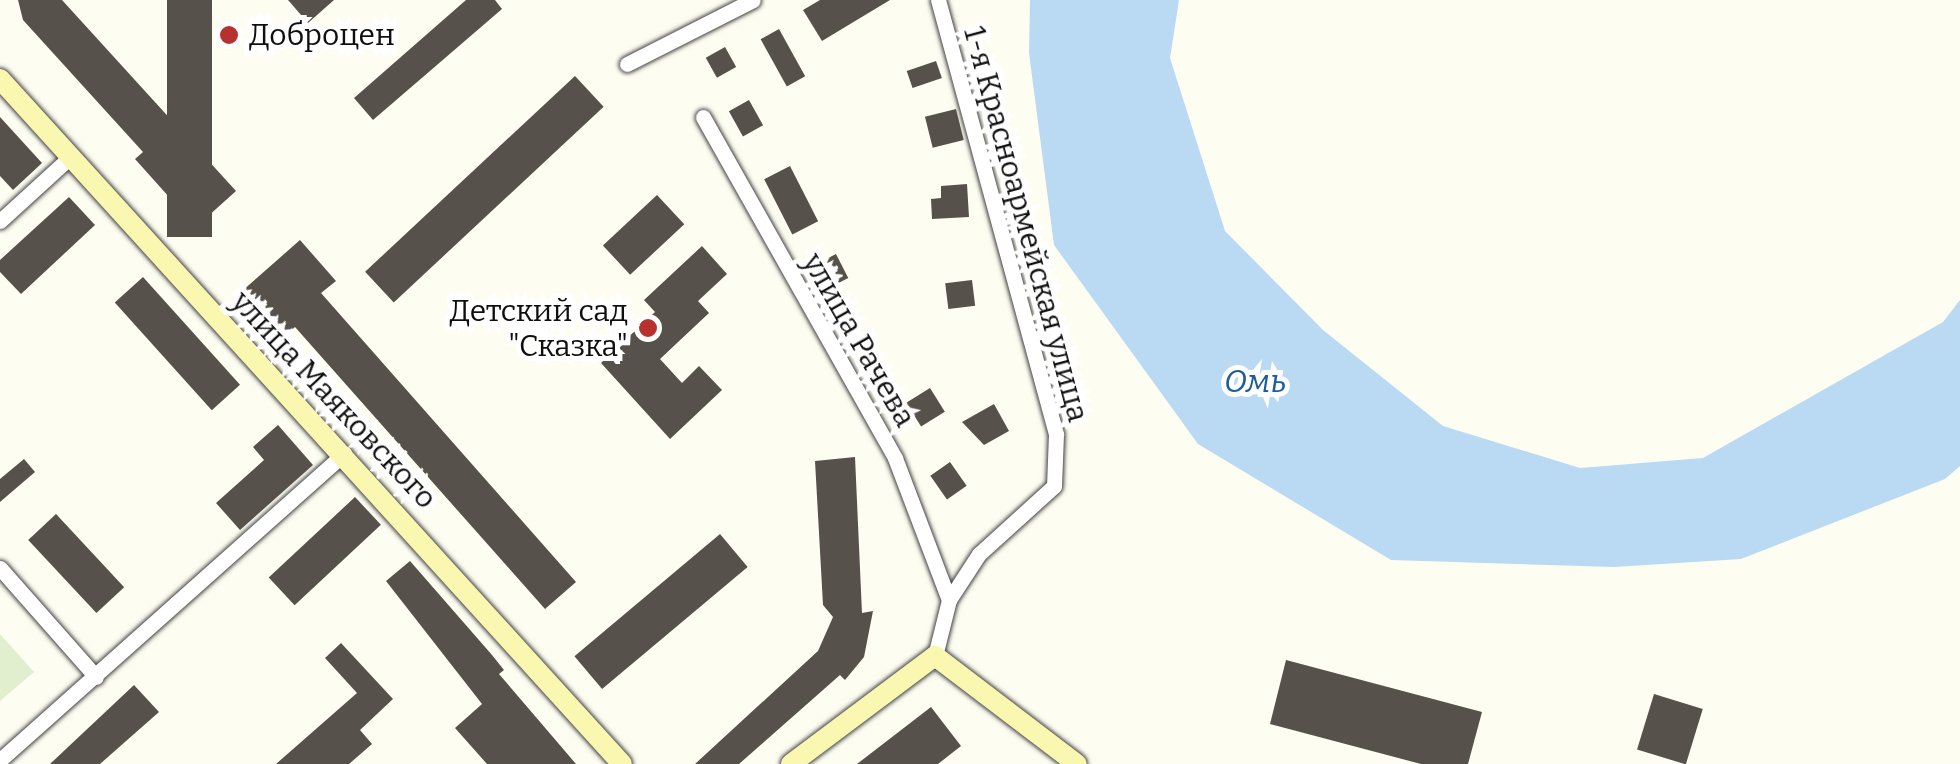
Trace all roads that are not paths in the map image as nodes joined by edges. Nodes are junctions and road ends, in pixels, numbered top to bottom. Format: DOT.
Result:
graph roads {
  1 [pos="753,0"];
  2 [pos="938,0"];
  3 [pos="626,64"];
  4 [pos="0,80"];
  5 [pos="703,116"];
  6 [pos="69,158"];
  7 [pos="0,221"];
  8 [pos="344,454"];
  9 [pos="0,568"];
  10 [pos="948,600"];
  11 [pos="935,656"];
  12 [pos="96,677"];
  13 [pos="0,760"];
  14 [pos="622,764"];
  15 [pos="792,764"];
  16 [pos="1077,764"];
  1 -- 3 [label="street"];
  2 -- 10 [label="street, 1-я Красноармейская улица"];
  4 -- 6 [label="street, улица Маяковского"];
  5 -- 10 [label="street, улица Рачева"];
  6 -- 7 [label="street"];
  6 -- 8 [label="street, улица Маяковского"];
  8 -- 12 [label="street"];
  8 -- 14 [label="street, улица Маяковского"];
  9 -- 12 [label="street"];
  10 -- 11 [label="street"];
  11 -- 15 [label="street"];
  11 -- 16 [label="street"];
  12 -- 13 [label="street"];
}
